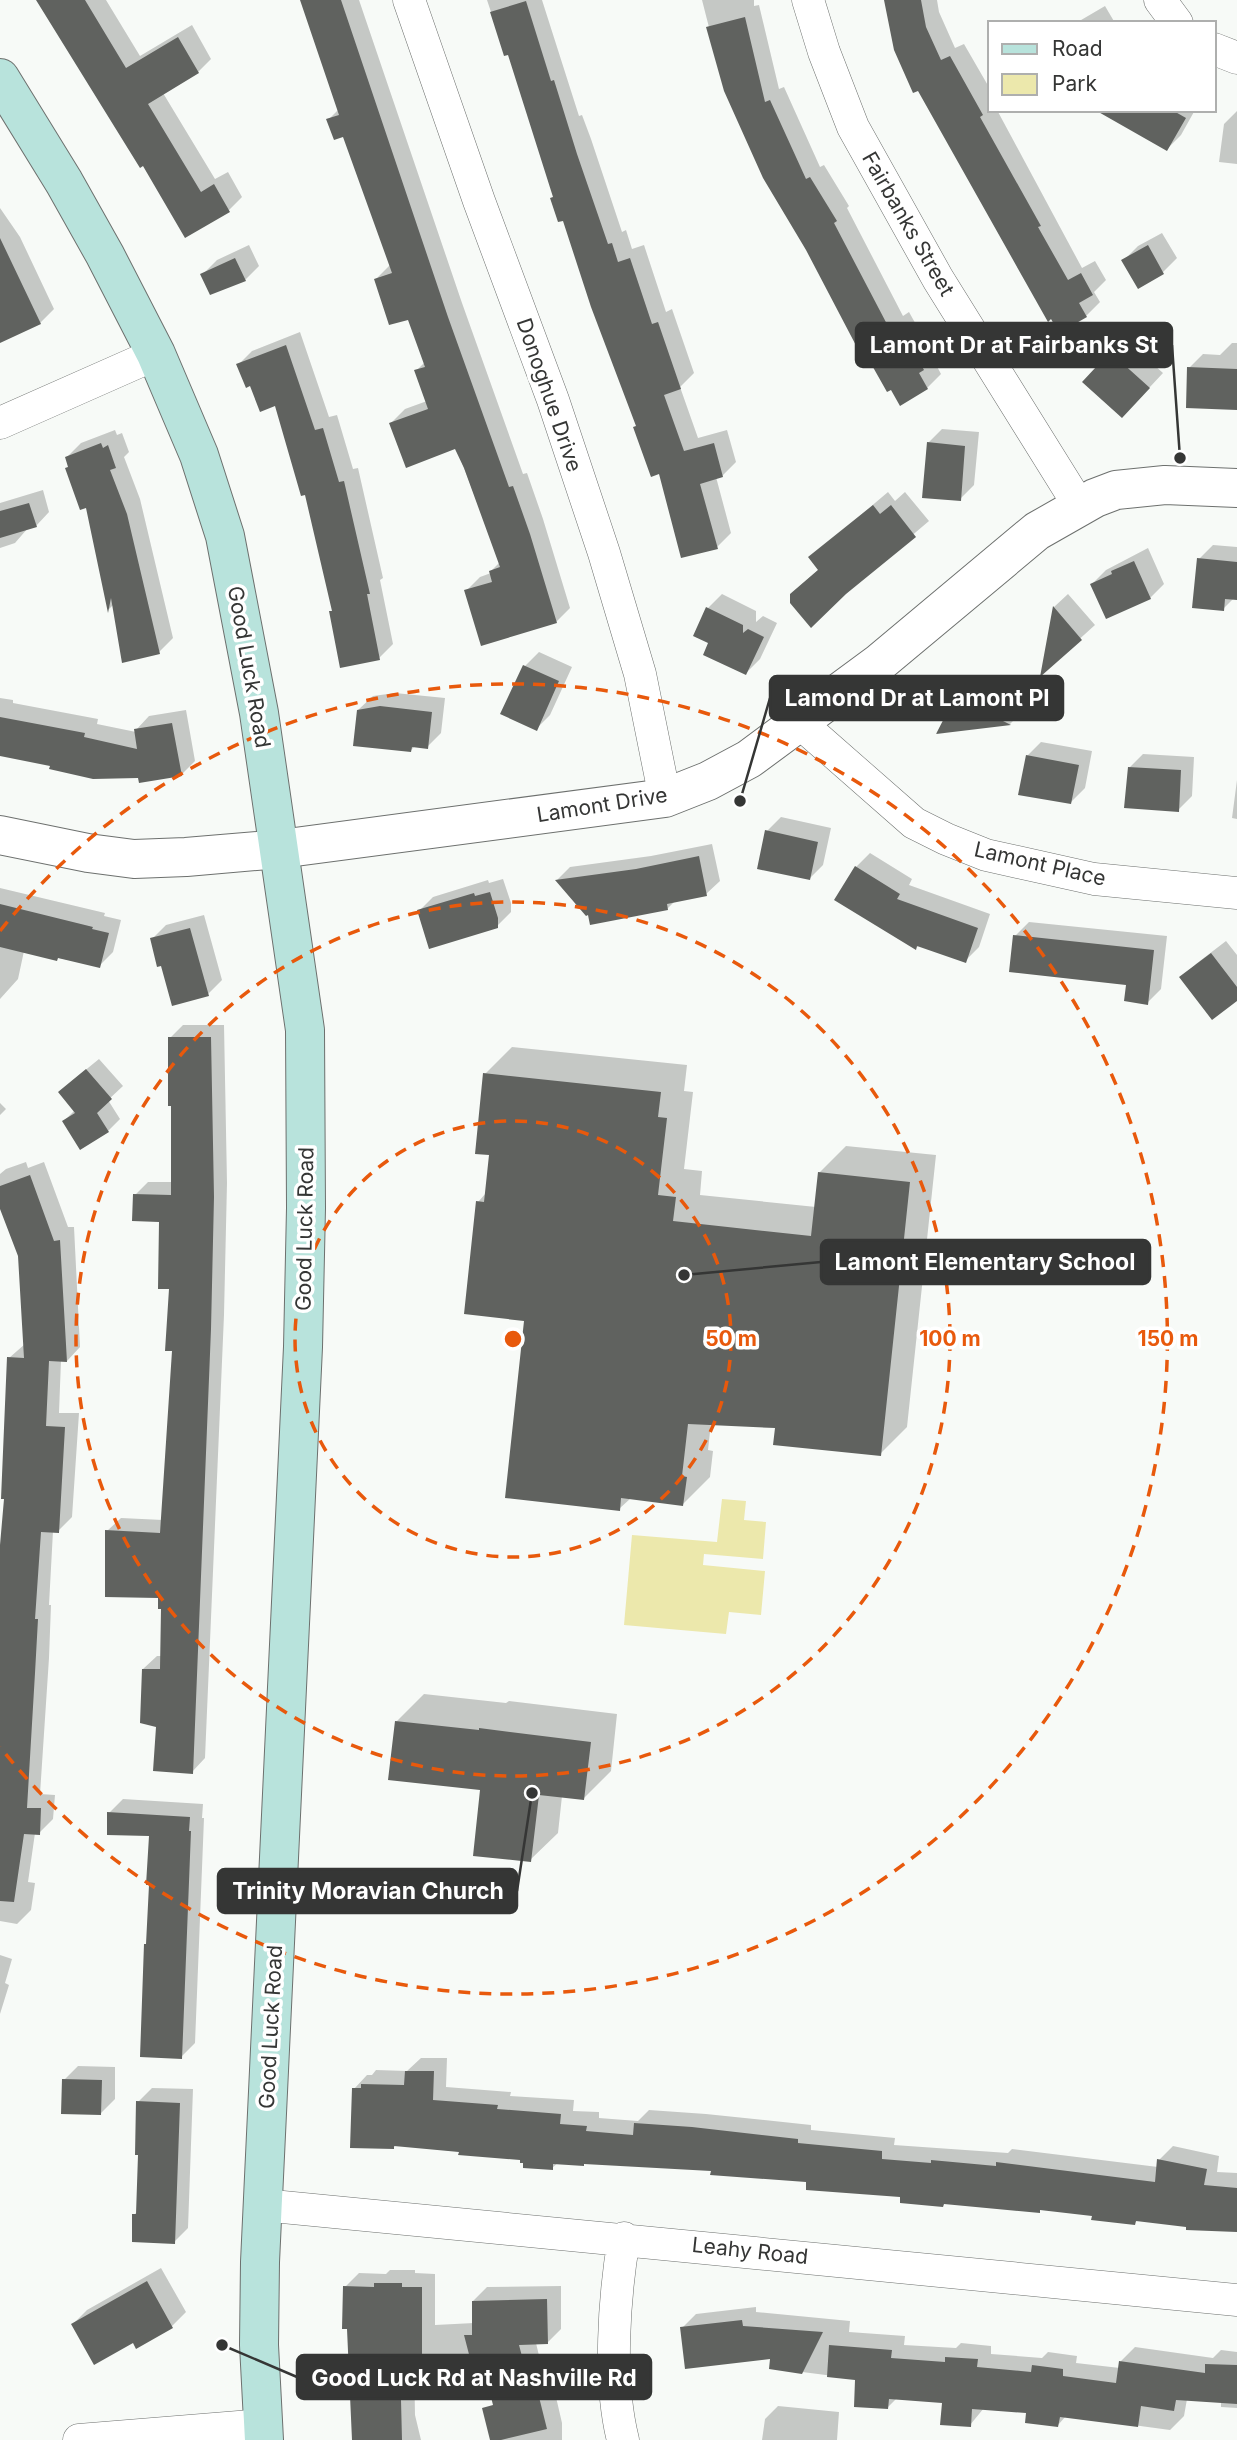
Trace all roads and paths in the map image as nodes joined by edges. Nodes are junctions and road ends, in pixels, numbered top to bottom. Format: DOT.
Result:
graph roads {
  1 [pos="409,0"];
  2 [pos="808,0"];
  3 [pos="1160,0"];
  4 [pos="1176,21"];
  5 [pos="1216,50"];
  6 [pos="1237,58"];
  7 [pos="0,78"];
  8 [pos="156,354"];
  9 [pos="0,423"];
  10 [pos="1237,488"];
  11 [pos="1080,507"];
  12 [pos="800,723"];
  13 [pos="665,798"];
  14 [pos="0,835"];
  15 [pos="280,849"];
  16 [pos="1237,893"];
  17 [pos="262,2205"];
  18 [pos="624,2238"];
  19 [pos="1237,2300"];
  20 [pos="264,2432"];
  21 [pos="79,2440"];
  22 [pos="623,2440"];
  1 -- 13 [label="street, Donoghue Drive"];
  2 -- 11 [label="street, Fairbanks Street"];
  3 -- 4 [label="street"];
  5 -- 6 [label="street"];
  7 -- 8 [label="main road, Good Luck Road"];
  8 -- 9 [label="street"];
  8 -- 15 [label="main road, Good Luck Road"];
  10 -- 11 [label="street, Lamont Drive"];
  11 -- 12 [label="street, Lamont Drive"];
  12 -- 13 [label="street, Lamont Drive"];
  12 -- 16 [label="street, Lamont Place"];
  13 -- 15 [label="street, Lamont Drive"];
  14 -- 15 [label="street, Lamont Drive"];
  15 -- 17 [label="main road, Good Luck Road"];
  17 -- 18 [label="street, Leahy Road"];
  17 -- 20 [label="main road, Good Luck Road"];
  18 -- 19 [label="street, Leahy Road"];
  18 -- 22 [label="street"];
  20 -- 21 [label="street"];
}
